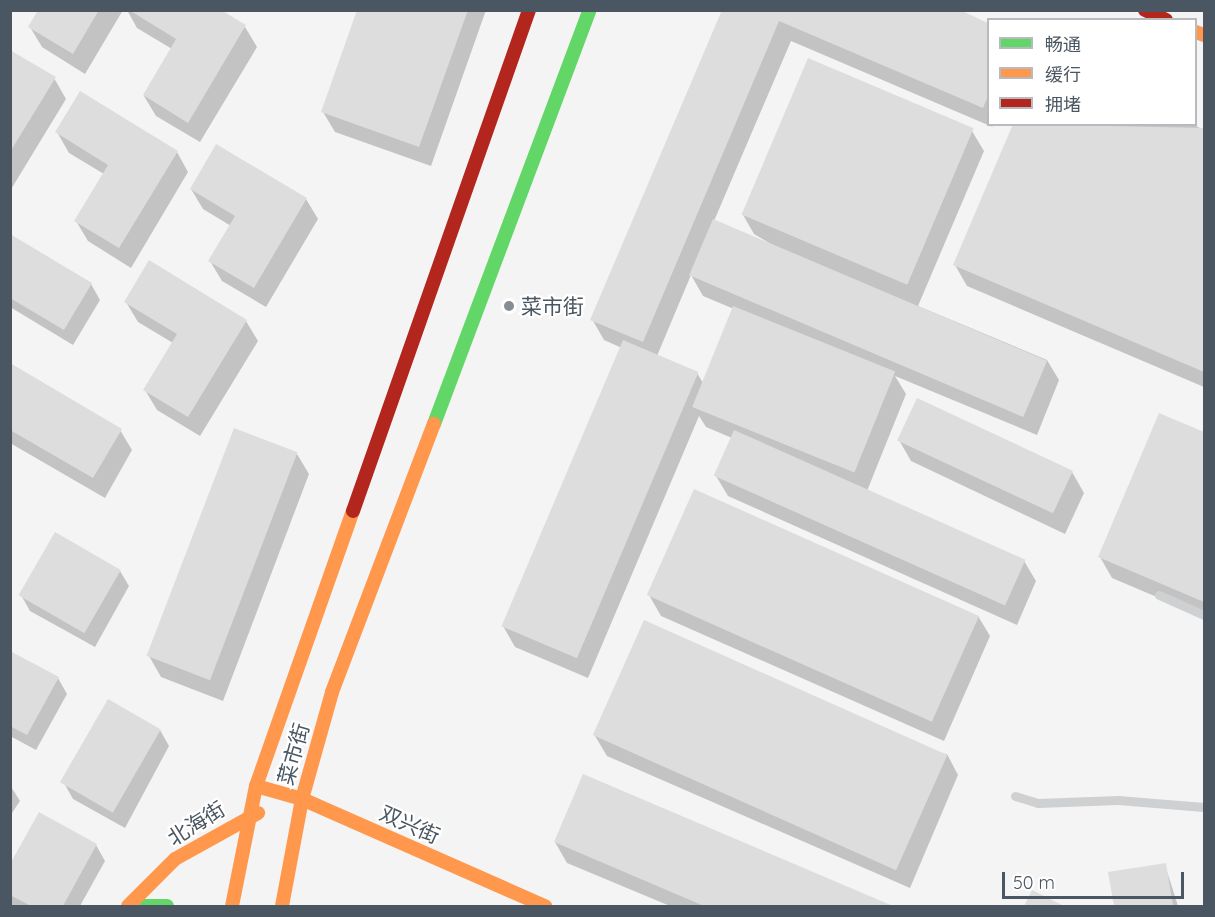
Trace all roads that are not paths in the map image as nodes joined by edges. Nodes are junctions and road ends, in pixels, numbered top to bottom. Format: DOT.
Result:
graph roads {
  1 [pos="529,10"];
  2 [pos="590,10"];
  3 [pos="1144,10"];
  4 [pos="1162,18"];
  5 [pos="1159,595"];
  6 [pos="1204,615"];
  7 [pos="256,786"];
  8 [pos="1015,796"];
  9 [pos="302,799"];
  10 [pos="1204,807"];
  11 [pos="247,817"];
  12 [pos="130,906"];
  13 [pos="167,906"];
  14 [pos="232,906"];
  15 [pos="282,906"];
  16 [pos="545,906"];
  1 -- 7 [label="main road, 菜市街"];
  2 -- 9 [label="main road, 菜市街"];
  3 -- 4 [label="main road"];
  5 -- 6 [label="lane"];
  7 -- 9 [label="main road, 双兴街"];
  7 -- 11 [label="main road, 菜市街"];
  8 -- 10 [label="lane"];
  9 -- 11 [label="main road, 北海街"];
  9 -- 15 [label="main road, 菜市街"];
  9 -- 16 [label="main road, 双兴街"];
  11 -- 12 [label="main road, 北海街"];
  11 -- 14 [label="main road, 菜市街"];
  12 -- 13 [label="main road"];
}
